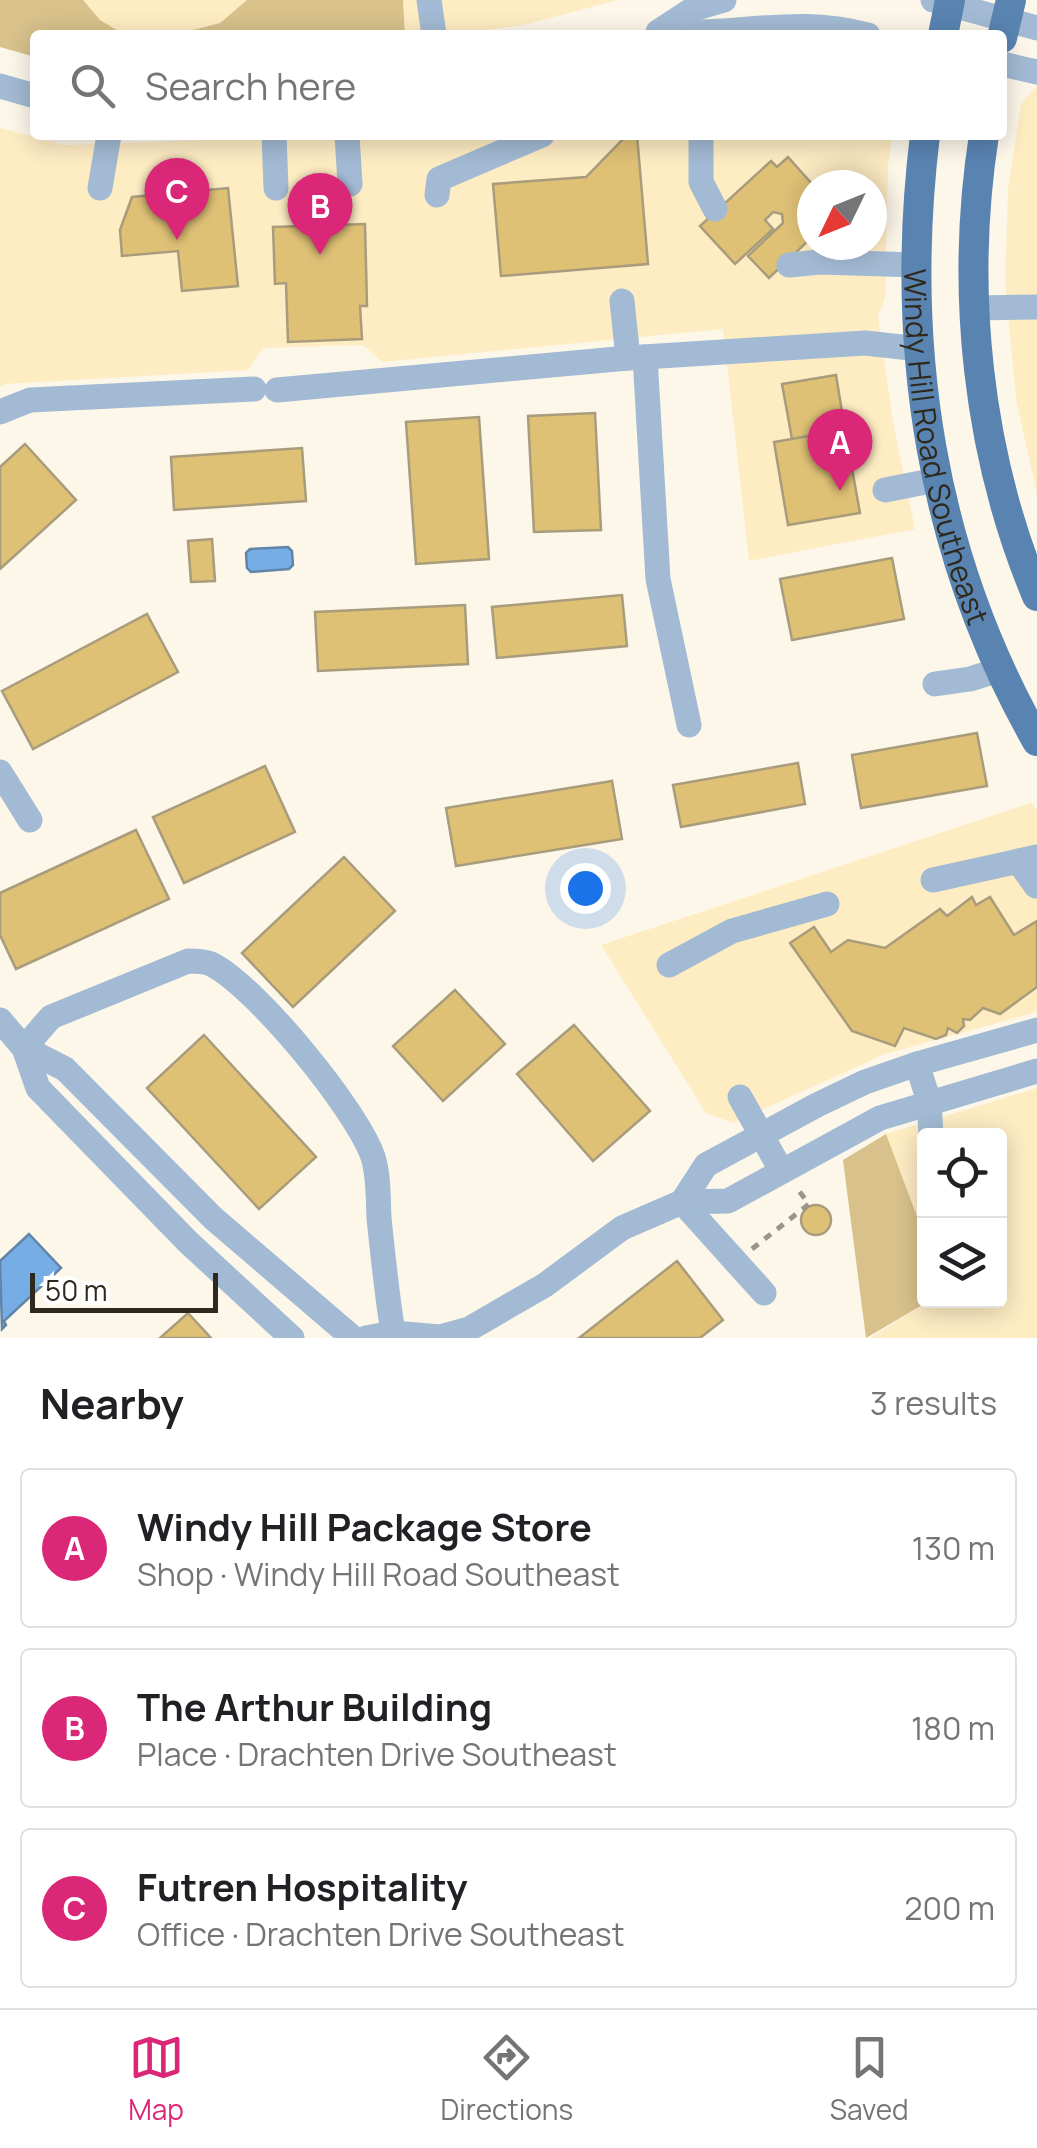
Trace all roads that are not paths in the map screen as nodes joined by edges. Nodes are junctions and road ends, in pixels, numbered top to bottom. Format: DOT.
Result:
graph roads {
  1 [pos="429,0"];
  2 [pos="724,0"];
  3 [pos="944,1"];
  4 [pos="1006,19"];
  5 [pos="1037,28"];
  6 [pos="433,30"];
  7 [pos="673,30"];
  8 [pos="745,30"];
  9 [pos="838,30"];
  10 [pos="943,30"];
  11 [pos="1007,65"];
  12 [pos="1037,72"];
  13 [pos="0,86"];
  14 [pos="30,95"];
  15 [pos="108,140"];
  16 [pos="274,140"];
  17 [pos="347,140"];
  18 [pos="530,140"];
  19 [pos="700,140"];
  20 [pos="925,140"];
  21 [pos="983,140"];
  22 [pos="350,184"];
  23 [pos="100,188"];
  24 [pos="276,188"];
  25 [pos="436,196"];
  26 [pos="715,209"];
  27 [pos="789,265"];
  28 [pos="917,265"];
  29 [pos="622,301"];
  30 [pos="1037,307"];
  31 [pos="974,308"];
  32 [pos="920,349"];
  33 [pos="637,358"];
  34 [pos="0,412"];
  35 [pos="936,480"];
  36 [pos="884,490"];
  37 [pos="1037,596"];
  38 [pos="1000,670"];
  39 [pos="934,684"];
  40 [pos="689,725"];
  41 [pos="1037,741"];
  42 [pos="0,772"];
  43 [pos="30,820"];
  44 [pos="1028,859"];
  45 [pos="933,880"];
  46 [pos="1036,886"];
  47 [pos="827,904"];
  48 [pos="670,964"];
  49 [pos="0,1020"];
  50 [pos="1037,1030"];
  51 [pos="24,1048"];
  52 [pos="917,1064"];
  53 [pos="1037,1071"];
  54 [pos="740,1097"];
  55 [pos="929,1101"];
  56 [pos="931,1128"];
  57 [pos="763,1134"];
  58 [pos="781,1170"];
  59 [pos="682,1202"];
  60 [pos="764,1294"];
  61 [pos="393,1333"];
  62 [pos="292,1338"];
  63 [pos="353,1338"];
  64 [pos="366,1338"];
  1 -- 6 [label="street"];
  2 -- 7 [label="street"];
  3 -- 4 [label="street"];
  3 -- 10 [label="main road"];
  4 -- 5 [label="street"];
  8 -- 9 [label="street"];
  11 -- 12 [label="street"];
  13 -- 14 [label="street"];
  15 -- 23 [label="street"];
  16 -- 24 [label="street"];
  17 -- 22 [label="street"];
  18 -- 25 [label="street"];
  19 -- 26 [label="street"];
  20 -- 28 [label="main road, Windy Hill Road Southeast"];
  21 -- 31 [label="main road, Windy Hill Road Southeast"];
  27 -- 28 [label="street"];
  28 -- 32 [label="main road, Windy Hill Road Southeast"];
  29 -- 33 [label="street"];
  30 -- 31 [label="street"];
  31 -- 37 [label="main road, Windy Hill Road Southeast"];
  32 -- 33 [label="street"];
  32 -- 35 [label="main road, Windy Hill Road Southeast"];
  33 -- 34 [label="street"];
  33 -- 40 [label="street"];
  35 -- 36 [label="street"];
  35 -- 38 [label="main road, Windy Hill Road Southeast"];
  38 -- 39 [label="street"];
  38 -- 41 [label="main road, Windy Hill Road Southeast"];
  42 -- 43 [label="street"];
  44 -- 45 [label="street"];
  44 -- 46 [label="street"];
  47 -- 48 [label="street"];
  49 -- 51 [label="street"];
  50 -- 52 [label="street"];
  51 -- 61 [label="street"];
  51 -- 62 [label="street"];
  51 -- 63 [label="street"];
  52 -- 55 [label="street"];
  52 -- 57 [label="street"];
  53 -- 55 [label="street"];
  54 -- 57 [label="street"];
  55 -- 56 [label="street"];
  55 -- 58 [label="street"];
  57 -- 58 [label="street"];
  57 -- 59 [label="street"];
  58 -- 59 [label="street"];
  59 -- 60 [label="street"];
  59 -- 61 [label="street"];
  61 -- 64 [label="street"];
}
